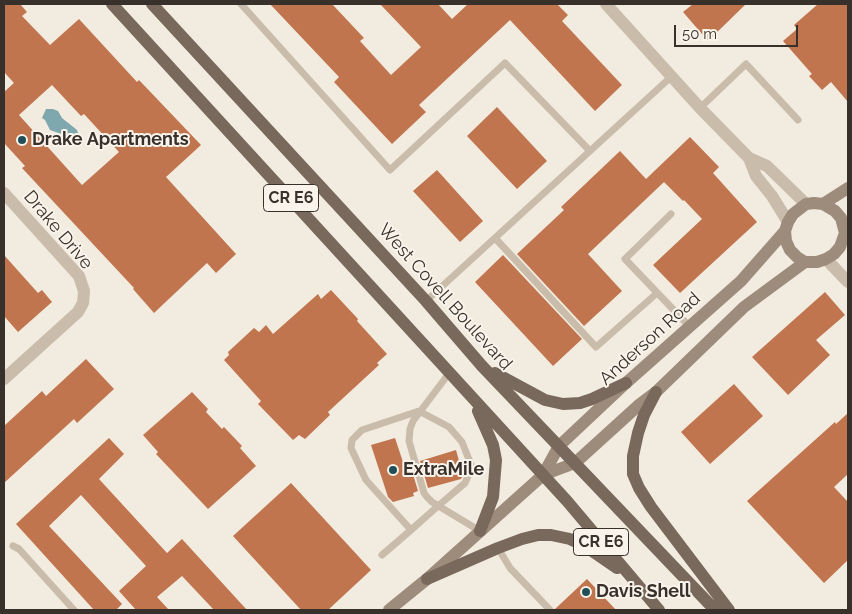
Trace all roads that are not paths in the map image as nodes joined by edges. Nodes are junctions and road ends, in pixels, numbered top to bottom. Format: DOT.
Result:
graph roads {
  1 [pos="112,4"];
  2 [pos="152,4"];
  3 [pos="240,4"];
  4 [pos="606,4"];
  5 [pos="672,76"];
  6 [pos="700,108"];
  7 [pos="798,120"];
  8 [pos="590,151"];
  9 [pos="749,158"];
  10 [pos="848,188"];
  11 [pos="4,193"];
  12 [pos="806,204"];
  13 [pos="823,204"];
  14 [pos="671,214"];
  15 [pos="787,226"];
  16 [pos="846,233"];
  17 [pos="495,238"];
  18 [pos="826,259"];
  19 [pos="805,262"];
  20 [pos="848,282"];
  21 [pos="657,293"];
  22 [pos="426,301"];
  23 [pos="690,327"];
  24 [pos="482,366"];
  25 [pos="450,372"];
  26 [pos="4,379"];
  27 [pos="626,383"];
  28 [pos="656,392"];
  29 [pos="469,393"];
  30 [pos="419,411"];
  31 [pos="559,446"];
  32 [pos="575,463"];
  33 [pos="543,475"];
  34 [pos="438,506"];
  35 [pos="411,530"];
  36 [pos="480,531"];
  37 [pos="13,546"];
  38 [pos="498,548"];
  39 [pos="382,555"];
  40 [pos="630,578"];
  41 [pos="427,579"];
  42 [pos="74,610"];
  43 [pos="389,610"];
  44 [pos="550,610"];
  45 [pos="659,610"];
  46 [pos="715,610"];
  47 [pos="729,610"];
  1 -- 25 [label="main road, CR E6"];
  2 -- 22 [label="main road, West Covell Boulevard / CR E6"];
  3 -- 8 [label="lane"];
  4 -- 5 [label="street"];
  5 -- 6 [label="street"];
  5 -- 8 [label="lane"];
  6 -- 7 [label="lane"];
  6 -- 9 [label="street"];
  8 -- 17 [label="lane"];
  9 -- 12 [label="street"];
  9 -- 15 [label="street"];
  10 -- 13 [label="street"];
  11 -- 26 [label="street, Drake Drive"];
  12 -- 13 [label="street"];
  12 -- 15 [label="street"];
  13 -- 16 [label="street"];
  14 -- 21 [label="lane"];
  15 -- 19 [label="street"];
  15 -- 23 [label="street, Anderson Road"];
  16 -- 18 [label="street"];
  17 -- 21 [label="lane"];
  17 -- 22 [label="lane"];
  18 -- 19 [label="street"];
  18 -- 20 [label="street"];
  19 -- 28 [label="street, Anderson Road"];
  21 -- 23 [label="lane"];
  22 -- 24 [label="main road, West Covell Boulevard / CR E6"];
  23 -- 27 [label="street, Anderson Road"];
  24 -- 27 [label="main road"];
  24 -- 31 [label="main road, West Covell Boulevard / CR E6"];
  25 -- 29 [label="main road, CR E6"];
  25 -- 30 [label="lane"];
  27 -- 31 [label="street, Anderson Road"];
  28 -- 32 [label="street, Anderson Road"];
  28 -- 47 [label="main road"];
  29 -- 33 [label="main road, CR E6"];
  29 -- 36 [label="main road"];
  30 -- 34 [label="lane"];
  30 -- 34 [label="lane"];
  30 -- 35 [label="lane"];
  31 -- 32 [label="main road, West Covell Boulevard / CR E6"];
  31 -- 33 [label="street, Anderson Road"];
  32 -- 33 [label="street, Anderson Road"];
  32 -- 46 [label="main road, West Covell Boulevard / CR E6"];
  33 -- 36 [label="street, Anderson Road"];
  33 -- 40 [label="main road, CR E6"];
  34 -- 35 [label="lane"];
  34 -- 36 [label="lane"];
  35 -- 39 [label="lane"];
  36 -- 41 [label="street, Anderson Road"];
  37 -- 42 [label="lane"];
  38 -- 40 [label="main road"];
  38 -- 41 [label="main road"];
  38 -- 44 [label="lane"];
  40 -- 45 [label="main road, CR E6"];
  41 -- 43 [label="street, Anderson Road"];
}
